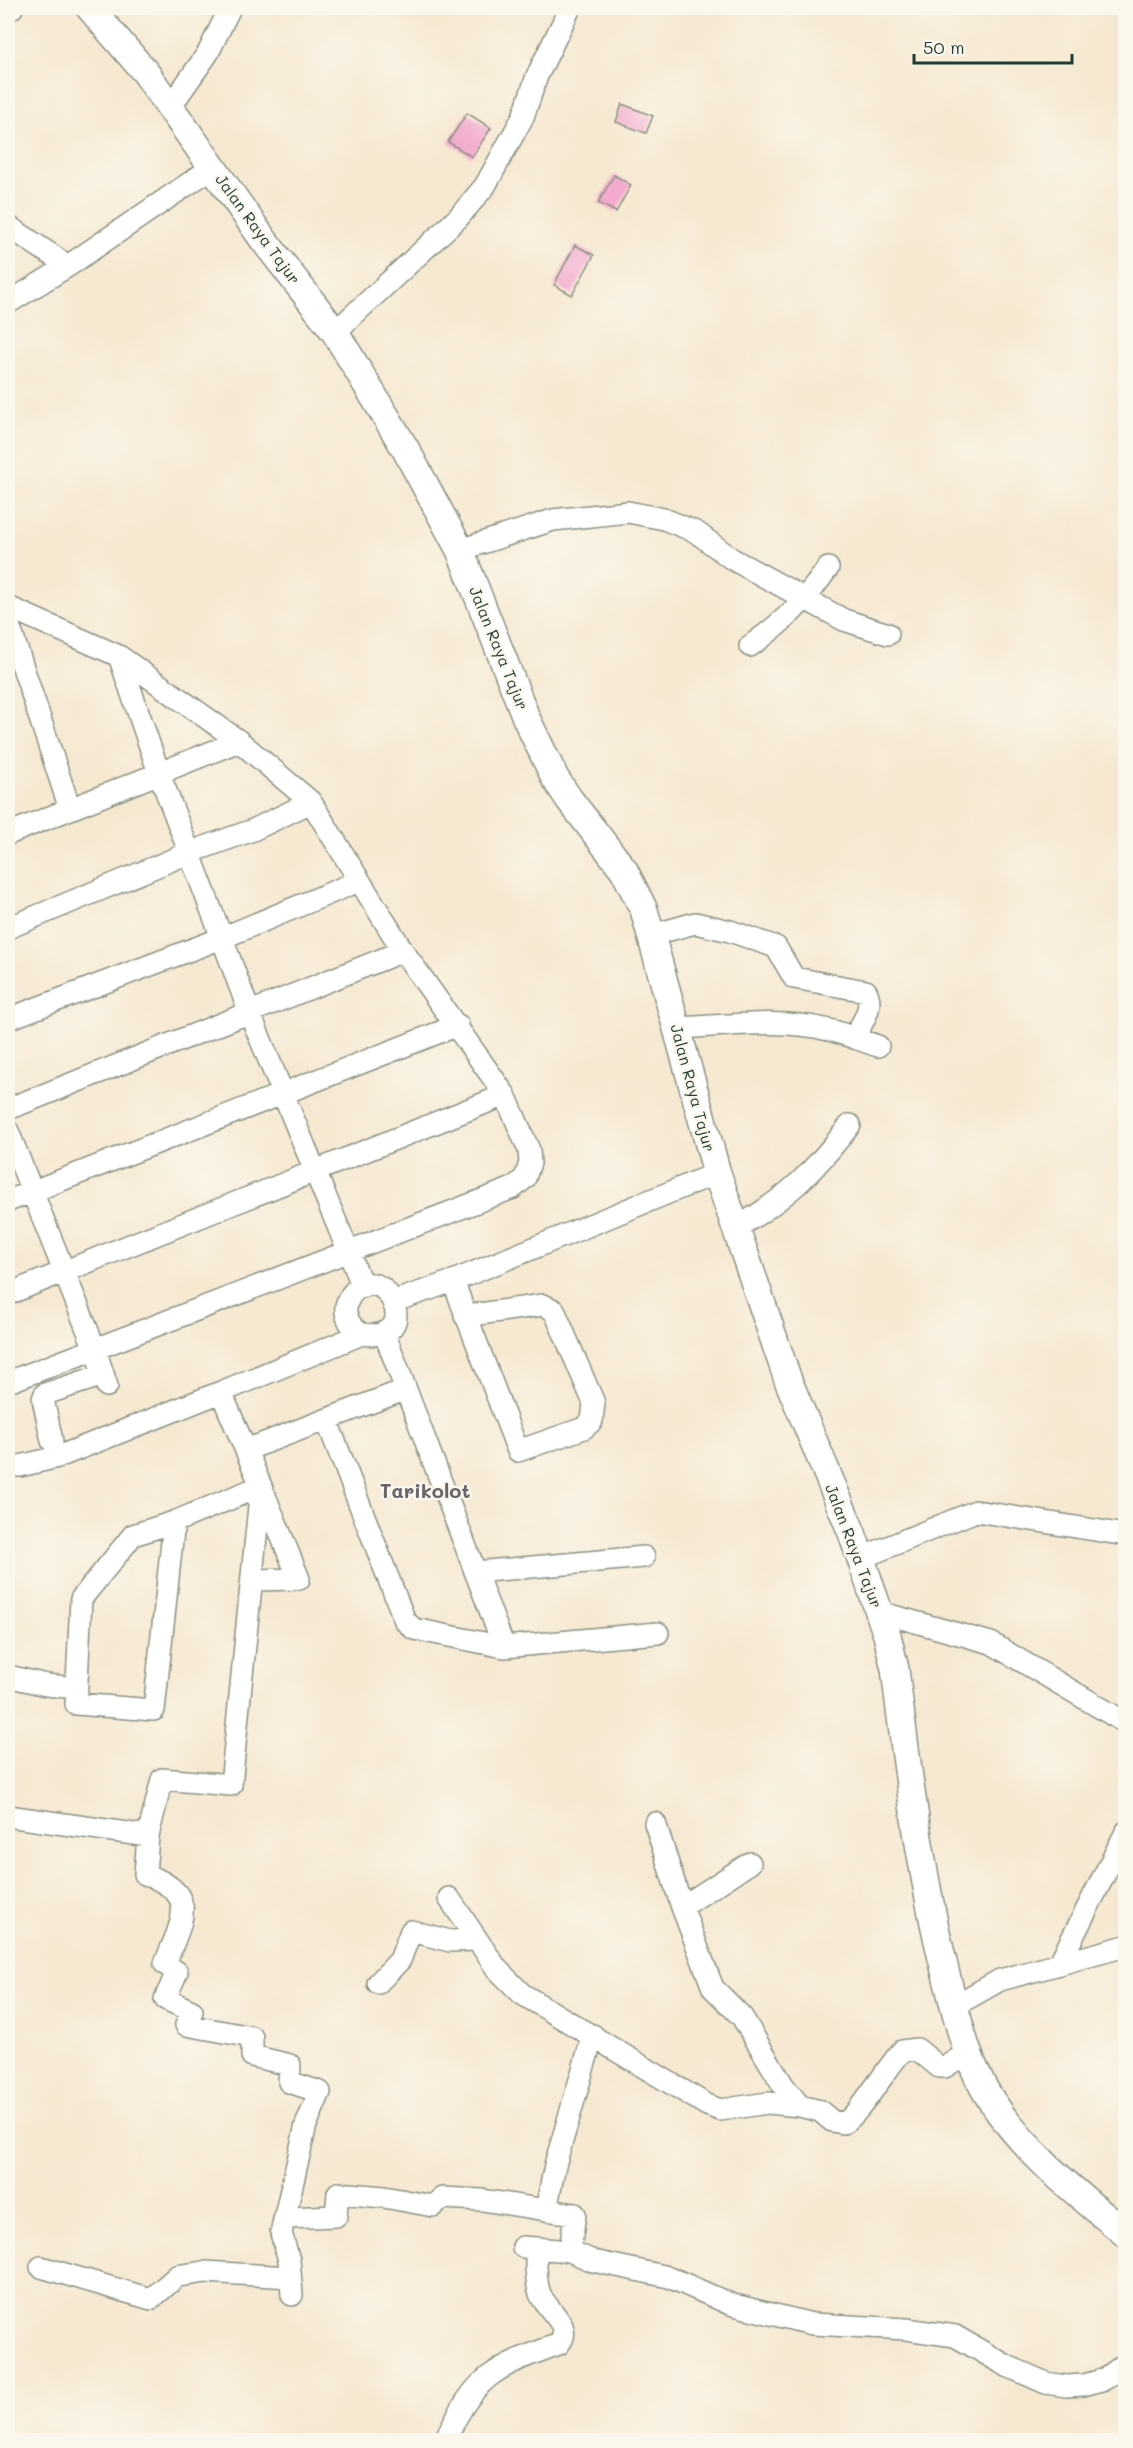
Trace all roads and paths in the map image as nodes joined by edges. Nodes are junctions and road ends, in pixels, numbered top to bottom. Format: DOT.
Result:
graph roads {
  1 [pos="90,8"];
  2 [pos="570,8"];
  3 [pos="229,10"];
  4 [pos="170,107"];
  5 [pos="213,167"];
  6 [pos="8,226"];
  7 [pos="68,266"];
  8 [pos="8,303"];
  9 [pos="335,332"];
  10 [pos="460,550"];
  11 [pos="828,568"];
  12 [pos="806,599"];
  13 [pos="8,607"];
  14 [pos="8,622"];
  15 [pos="888,634"];
  16 [pos="750,646"];
  17 [pos="119,656"];
  18 [pos="239,741"];
  19 [pos="159,773"];
  20 [pos="311,802"];
  21 [pos="70,809"];
  22 [pos="8,834"];
  23 [pos="191,852"];
  24 [pos="358,881"];
  25 [pos="8,928"];
  26 [pos="652,935"];
  27 [pos="222,938"];
  28 [pos="403,951"];
  29 [pos="250,1014"];
  30 [pos="8,1018"];
  31 [pos="458,1025"];
  32 [pos="677,1028"];
  33 [pos="854,1038"];
  34 [pos="878,1046"];
  35 [pos="285,1094"];
  36 [pos="505,1095"];
  37 [pos="8,1109"];
  38 [pos="850,1125"];
  39 [pos="8,1131"];
  40 [pos="315,1171"];
  41 [pos="717,1173"];
  42 [pos="32,1191"];
  43 [pos="8,1201"];
  44 [pos="736,1227"];
  45 [pos="349,1250"];
  46 [pos="64,1270"];
  47 [pos="453,1281"];
  48 [pos="363,1287"];
  49 [pos="8,1294"];
  50 [pos="394,1301"];
  51 [pos="465,1316"];
  52 [pos="384,1332"];
  53 [pos="362,1334"];
  54 [pos="95,1349"];
  55 [pos="8,1382"];
  56 [pos="404,1390"];
  57 [pos="221,1392"];
  58 [pos="327,1421"];
  59 [pos="52,1441"];
  60 [pos="246,1450"];
  61 [pos="8,1466"];
  62 [pos="261,1486"];
  63 [pos="174,1522"];
  64 [pos="1125,1535"];
  65 [pos="644,1557"];
  66 [pos="861,1558"];
  67 [pos="475,1572"];
  68 [pos="252,1580"];
  69 [pos="879,1612"];
  70 [pos="658,1633"];
  71 [pos="504,1647"];
  72 [pos="8,1676"];
  73 [pos="76,1688"];
  74 [pos="1125,1723"];
  75 [pos="8,1816"];
  76 [pos="655,1823"];
  77 [pos="1125,1832"];
  78 [pos="148,1836"];
  79 [pos="750,1863"];
  80 [pos="449,1898"];
  81 [pos="682,1907"];
  82 [pos="477,1940"];
  83 [pos="1125,1946"];
  84 [pos="1060,1962"];
  85 [pos="378,1983"];
  86 [pos="954,2006"];
  87 [pos="593,2036"];
  88 [pos="967,2053"];
  89 [pos="800,2106"];
  90 [pos="546,2210"];
  91 [pos="285,2218"];
  92 [pos="1125,2234"];
  93 [pos="570,2252"];
  94 [pos="41,2267"];
  95 [pos="1125,2363"];
  96 [pos="445,2440"];
  1 -- 4 [label="main road, Jalan Raya Tajur"];
  2 -- 9 [label="street"];
  3 -- 4 [label="street"];
  4 -- 5 [label="main road, Jalan Raya Tajur"];
  5 -- 7 [label="street"];
  5 -- 9 [label="main road, Jalan Raya Tajur"];
  6 -- 7 [label="street"];
  7 -- 8 [label="street"];
  9 -- 10 [label="main road, Jalan Raya Tajur"];
  10 -- 12 [label="street"];
  10 -- 26 [label="main road, Jalan Raya Tajur"];
  11 -- 12 [label="street"];
  12 -- 15 [label="street"];
  12 -- 16 [label="street"];
  13 -- 17 [label="street"];
  14 -- 21 [label="street"];
  17 -- 18 [label="street"];
  17 -- 19 [label="street"];
  18 -- 19 [label="street"];
  18 -- 20 [label="street"];
  19 -- 21 [label="street"];
  19 -- 23 [label="street"];
  20 -- 23 [label="street"];
  20 -- 24 [label="street"];
  21 -- 22 [label="street"];
  23 -- 25 [label="street"];
  23 -- 27 [label="street"];
  24 -- 27 [label="street"];
  24 -- 28 [label="street"];
  26 -- 32 [label="main road, Jalan Raya Tajur"];
  26 -- 33 [label="street"];
  27 -- 29 [label="street"];
  27 -- 30 [label="street"];
  28 -- 29 [label="street"];
  28 -- 31 [label="street"];
  29 -- 35 [label="street"];
  29 -- 37 [label="street"];
  31 -- 35 [label="street"];
  31 -- 36 [label="street"];
  32 -- 33 [label="street"];
  32 -- 41 [label="main road, Jalan Raya Tajur"];
  33 -- 34 [label="street"];
  35 -- 40 [label="street"];
  35 -- 42 [label="street"];
  36 -- 40 [label="street"];
  36 -- 45 [label="street"];
  38 -- 44 [label="street"];
  39 -- 42 [label="street"];
  40 -- 45 [label="street"];
  40 -- 46 [label="street"];
  41 -- 44 [label="main road, Jalan Raya Tajur"];
  41 -- 47 [label="street"];
  42 -- 43 [label="street"];
  42 -- 46 [label="street"];
  44 -- 66 [label="main road, Jalan Raya Tajur"];
  45 -- 48 [label="street"];
  45 -- 54 [label="street"];
  46 -- 49 [label="street"];
  46 -- 54 [label="street"];
  47 -- 50 [label="street"];
  47 -- 51 [label="street"];
  48 -- 50 [label="street"];
  48 -- 53 [label="street"];
  50 -- 52 [label="street"];
  51 -- 51 [label="street"];
  52 -- 53 [label="street"];
  52 -- 56 [label="street"];
  53 -- 57 [label="street"];
  54 -- 55 [label="street"];
  54 -- 59 [label="street"];
  56 -- 58 [label="street"];
  56 -- 67 [label="street"];
  57 -- 60 [label="street"];
  57 -- 61 [label="street"];
  58 -- 60 [label="street"];
  58 -- 71 [label="street"];
  60 -- 62 [label="street"];
  62 -- 63 [label="street"];
  62 -- 68 [label="street"];
  62 -- 68 [label="street"];
  63 -- 73 [label="street"];
  63 -- 73 [label="street"];
  64 -- 66 [label="street"];
  65 -- 67 [label="street"];
  66 -- 69 [label="main road, Jalan Raya Tajur"];
  67 -- 71 [label="street"];
  68 -- 78 [label="street"];
  69 -- 74 [label="street"];
  69 -- 86 [label="main road, Jalan Raya Tajur"];
  70 -- 71 [label="street"];
  72 -- 73 [label="street"];
  75 -- 78 [label="street"];
  76 -- 81 [label="street"];
  77 -- 84 [label="street"];
  78 -- 91 [label="street"];
  79 -- 81 [label="street"];
  80 -- 82 [label="street"];
  81 -- 89 [label="street"];
  82 -- 85 [label="street"];
  82 -- 87 [label="street"];
  83 -- 84 [label="street"];
  84 -- 86 [label="street"];
  86 -- 88 [label="main road, Jalan Raya Tajur"];
  87 -- 89 [label="street"];
  87 -- 90 [label="street"];
  88 -- 89 [label="street"];
  88 -- 92 [label="main road, Jalan Raya Tajur"];
  90 -- 91 [label="street"];
  90 -- 93 [label="street"];
  91 -- 94 [label="street"];
  93 -- 95 [label="street"];
  93 -- 96 [label="street"];
}
